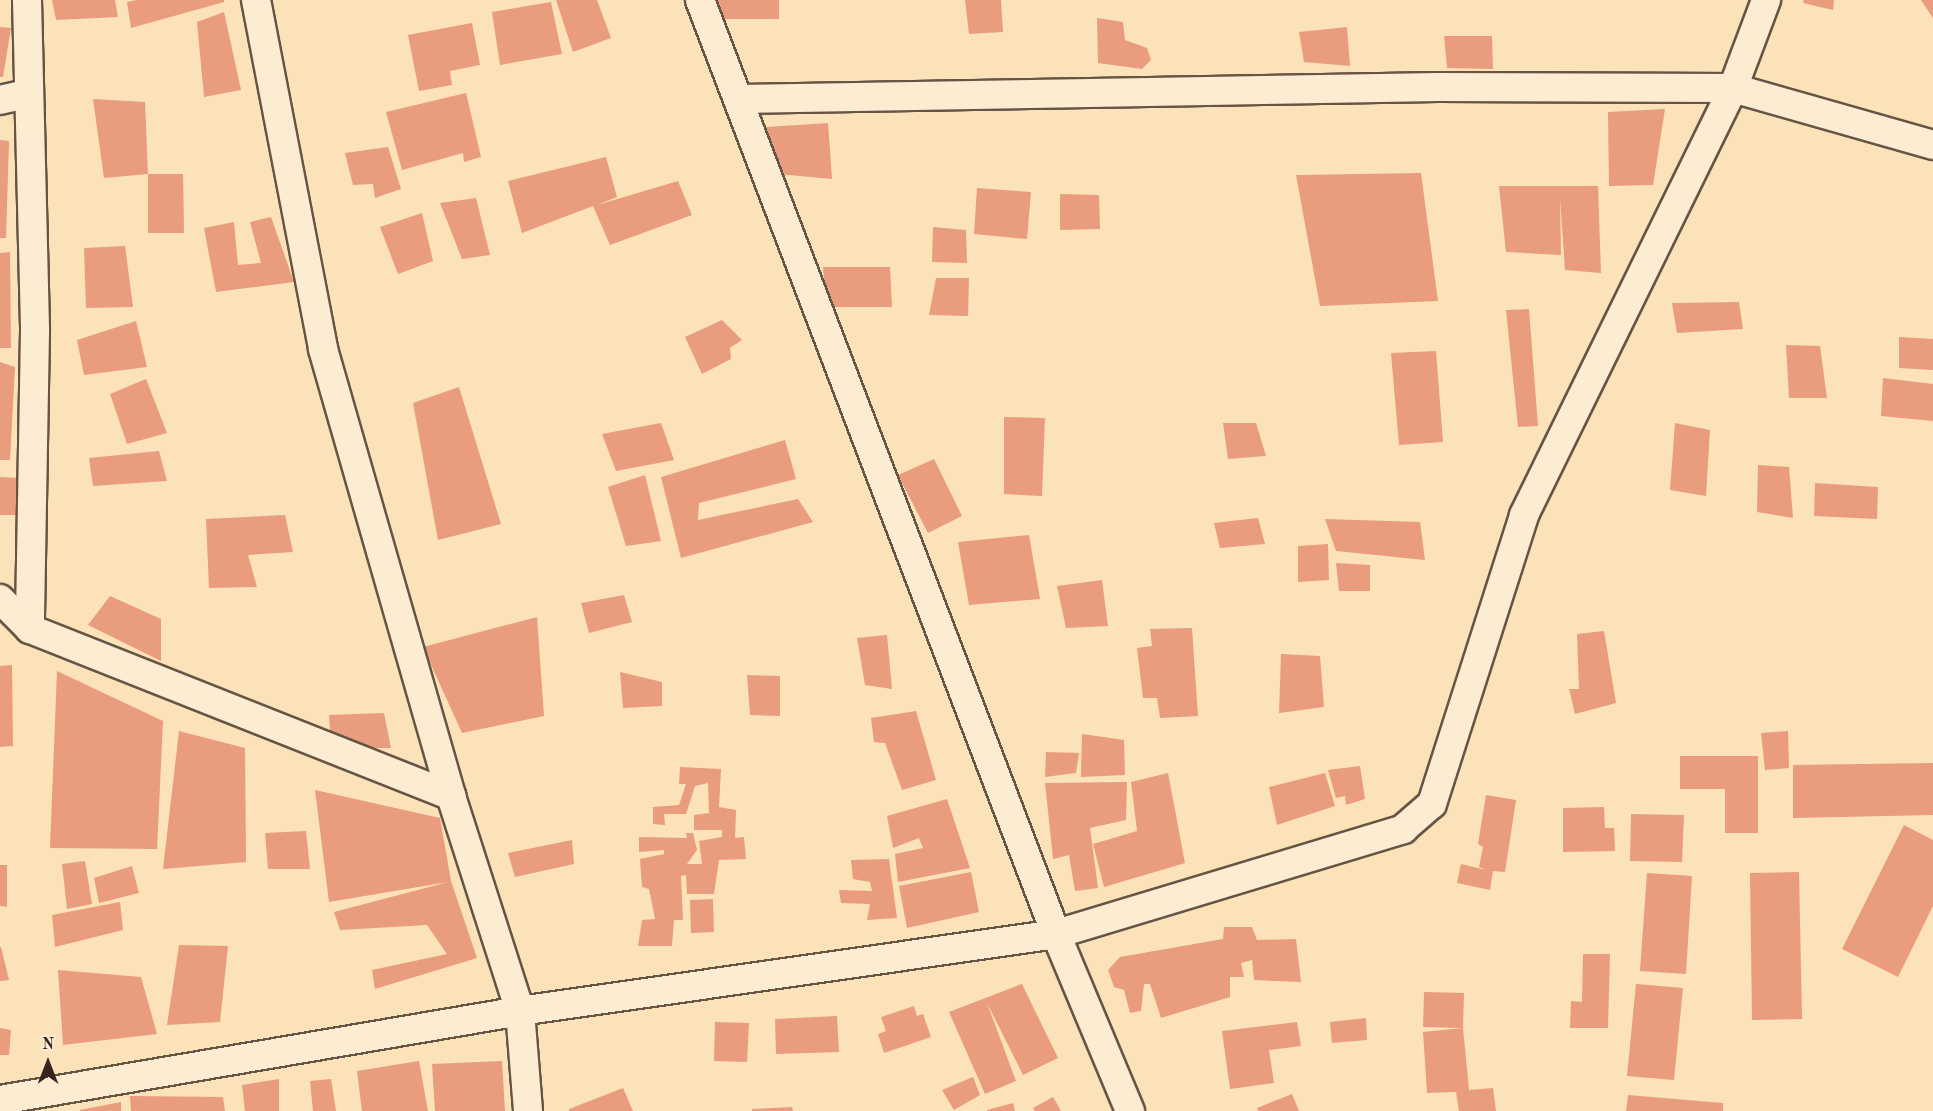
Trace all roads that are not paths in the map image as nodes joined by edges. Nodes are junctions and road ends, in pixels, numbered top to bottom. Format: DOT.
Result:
graph roads {
  1 [pos="27,0"];
  2 [pos="256,0"];
  3 [pos="699,0"];
  4 [pos="1766,0"];
  5 [pos="1733,88"];
  6 [pos="13,97"];
  7 [pos="740,99"];
  8 [pos="1933,146"];
  9 [pos="0,600"];
  10 [pos="30,629"];
  11 [pos="451,796"];
  12 [pos="1056,934"];
  13 [pos="520,1011"];
  14 [pos="0,1100"];
  15 [pos="528,1111"];
  16 [pos="1130,1111"];
  1 -- 6 [label="street"];
  2 -- 11 [label="street"];
  3 -- 7 [label="street"];
  4 -- 5 [label="street"];
  5 -- 7 [label="street"];
  5 -- 8 [label="street"];
  5 -- 12 [label="street"];
  6 -- 10 [label="street"];
  7 -- 12 [label="street"];
  9 -- 10 [label="street"];
  10 -- 11 [label="street"];
  11 -- 13 [label="street"];
  12 -- 13 [label="street"];
  12 -- 16 [label="street"];
  13 -- 14 [label="street"];
  13 -- 15 [label="street"];
}
